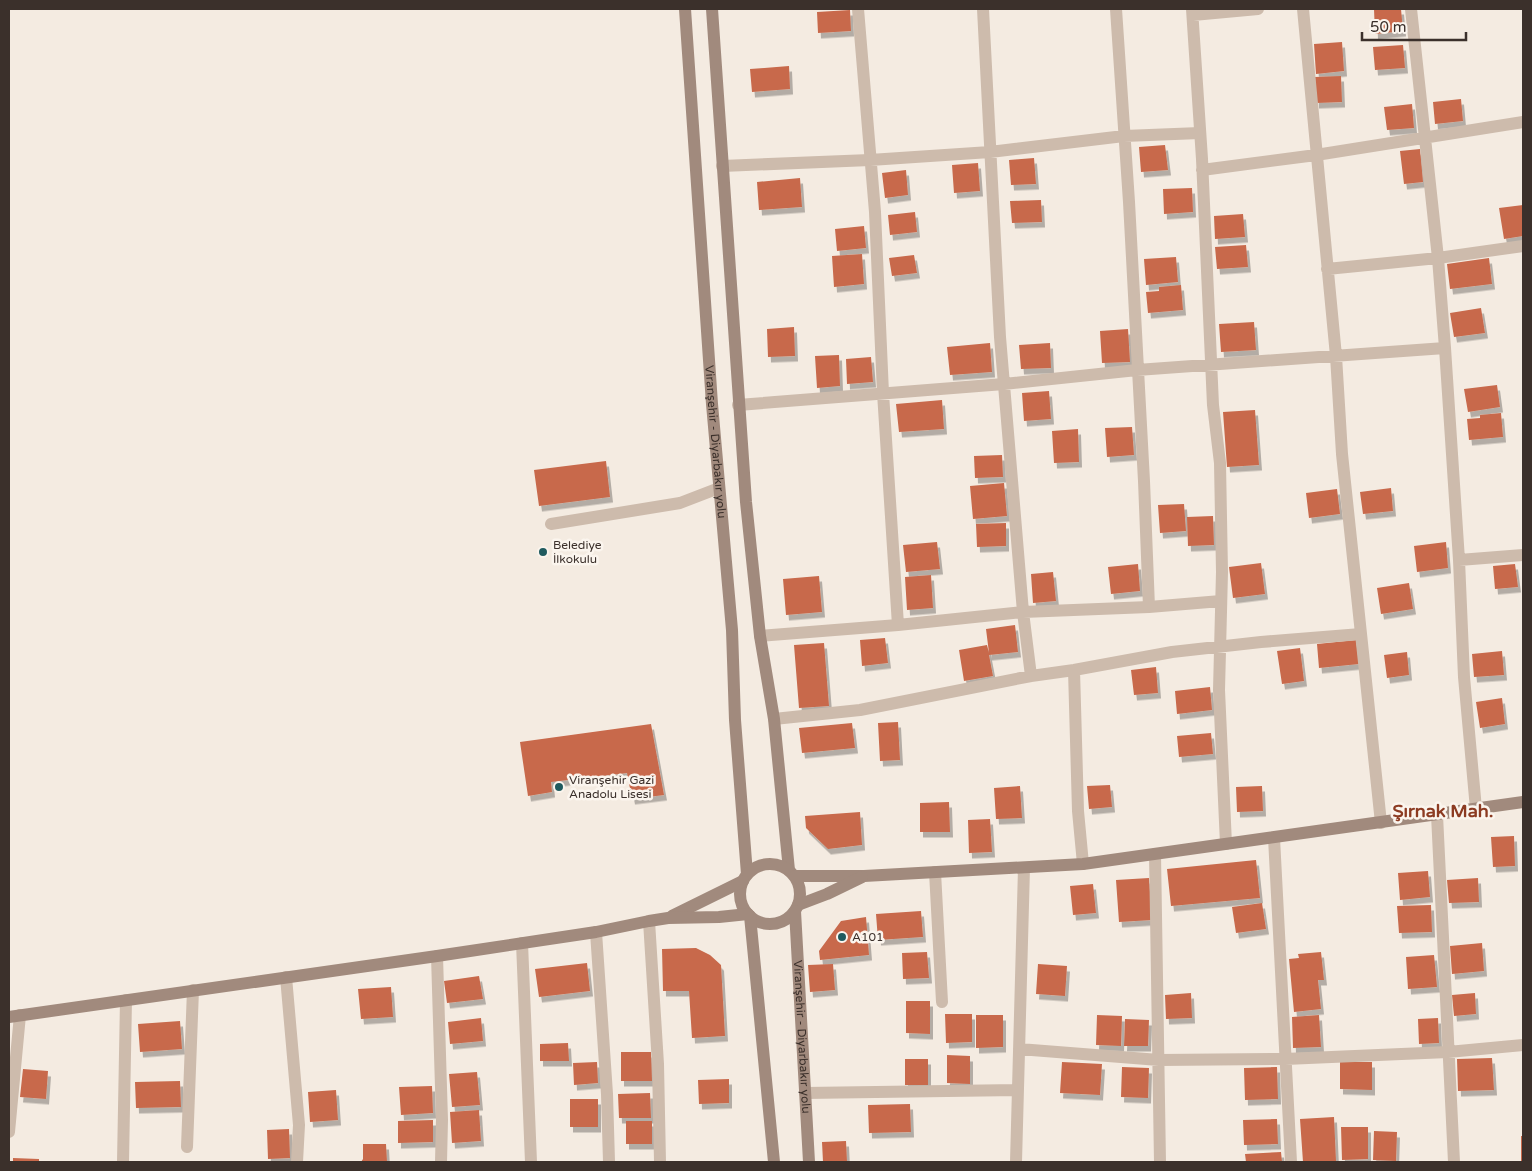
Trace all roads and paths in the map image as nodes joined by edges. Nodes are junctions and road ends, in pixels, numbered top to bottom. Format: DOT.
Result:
graph roads {
  1 [pos="685,9"];
  2 [pos="712,9"];
  3 [pos="858,9"];
  4 [pos="983,9"];
  5 [pos="1116,9"];
  6 [pos="1258,9"];
  7 [pos="1303,9"];
  8 [pos="1411,9"];
  9 [pos="1192,12"];
  10 [pos="1523,122"];
  11 [pos="1200,133"];
  12 [pos="1124,136"];
  13 [pos="1425,138"];
  14 [pos="990,152"];
  15 [pos="1316,155"];
  16 [pos="870,160"];
  17 [pos="722,166"];
  18 [pos="1202,170"];
  19 [pos="1523,246"];
  20 [pos="1438,258"];
  21 [pos="1327,269"];
  22 [pos="1445,348"];
  23 [pos="1336,356"];
  24 [pos="1212,364"];
  25 [pos="1137,370"];
  26 [pos="1004,384"];
  27 [pos="882,393"];
  28 [pos="738,404"];
  29 [pos="719,488"];
  30 [pos="551,524"];
  31 [pos="1523,555"];
  32 [pos="1459,560"];
  33 [pos="1221,601"];
  34 [pos="1149,607"];
  35 [pos="1023,612"];
  36 [pos="898,625"];
  37 [pos="1362,634"];
  38 [pos="760,636"];
  39 [pos="1220,646"];
  40 [pos="1074,670"];
  41 [pos="1032,676"];
  42 [pos="774,719"];
  43 [pos="1523,802"];
  44 [pos="1476,809"];
  45 [pos="1437,815"];
  46 [pos="1381,823"];
  47 [pos="1274,838"];
  48 [pos="1226,844"];
  49 [pos="1155,854"];
  50 [pos="1083,864"];
  51 [pos="1024,868"];
  52 [pos="935,872"];
  53 [pos="792,873"];
  54 [pos="864,876"];
  55 [pos="745,878"];
  56 [pos="797,908"];
  57 [pos="749,915"];
  58 [pos="668,918"];
  59 [pos="649,921"];
  60 [pos="596,932"];
  61 [pos="522,943"];
  62 [pos="437,956"];
  63 [pos="286,977"];
  64 [pos="193,990"];
  65 [pos="126,1000"];
  66 [pos="942,1002"];
  67 [pos="14,1016"];
  68 [pos="1523,1045"];
  69 [pos="1019,1050"];
  70 [pos="1448,1052"];
  71 [pos="1285,1059"];
  72 [pos="1159,1060"];
  73 [pos="1018,1090"];
  74 [pos="805,1093"];
  75 [pos="9,1132"];
  76 [pos="187,1146"];
  77 [pos="123,1162"];
  78 [pos="297,1162"];
  79 [pos="441,1162"];
  80 [pos="531,1162"];
  81 [pos="609,1162"];
  82 [pos="660,1162"];
  83 [pos="774,1162"];
  84 [pos="809,1162"];
  85 [pos="1016,1162"];
  86 [pos="1160,1162"];
  87 [pos="1291,1162"];
  88 [pos="1454,1162"];
  1 -- 29 [label="main road, Viranşehir - Diyarbakır yolu"];
  2 -- 17 [label="main road, Viranşehir - Diyarbakır yolu"];
  3 -- 16 [label="street"];
  4 -- 14 [label="street"];
  5 -- 12 [label="street"];
  6 -- 9 [label="street"];
  7 -- 15 [label="street"];
  8 -- 13 [label="street"];
  9 -- 11 [label="street"];
  10 -- 13 [label="street"];
  11 -- 12 [label="street"];
  11 -- 18 [label="street"];
  12 -- 14 [label="street"];
  12 -- 25 [label="street"];
  13 -- 15 [label="street"];
  13 -- 20 [label="street"];
  14 -- 16 [label="street"];
  14 -- 26 [label="street"];
  15 -- 18 [label="street"];
  15 -- 21 [label="street"];
  16 -- 17 [label="street"];
  16 -- 27 [label="street"];
  17 -- 28 [label="main road, Viranşehir - Diyarbakır yolu"];
  18 -- 24 [label="street"];
  19 -- 20 [label="street"];
  20 -- 21 [label="street"];
  20 -- 22 [label="street"];
  21 -- 23 [label="street"];
  22 -- 23 [label="street"];
  22 -- 32 [label="street"];
  23 -- 24 [label="street"];
  23 -- 37 [label="street"];
  24 -- 25 [label="street"];
  24 -- 33 [label="street"];
  25 -- 26 [label="street"];
  25 -- 34 [label="street"];
  26 -- 27 [label="street"];
  26 -- 35 [label="street"];
  27 -- 28 [label="street"];
  27 -- 36 [label="street"];
  28 -- 38 [label="main road, Viranşehir - Diyarbakır yolu"];
  29 -- 30 [label="street"];
  29 -- 55 [label="main road, Viranşehir - Diyarbakır yolu"];
  31 -- 32 [label="street"];
  32 -- 44 [label="street"];
  33 -- 34 [label="street"];
  33 -- 39 [label="street"];
  34 -- 35 [label="street"];
  35 -- 36 [label="street"];
  35 -- 41 [label="street"];
  36 -- 38 [label="street"];
  37 -- 39 [label="street"];
  37 -- 46 [label="street"];
  38 -- 42 [label="main road, Viranşehir - Diyarbakır yolu"];
  39 -- 40 [label="street"];
  39 -- 48 [label="street"];
  40 -- 41 [label="street"];
  40 -- 50 [label="street"];
  41 -- 42 [label="street"];
  42 -- 53 [label="main road, Viranşehir - Diyarbakır yolu"];
  43 -- 44 [label="main road"];
  44 -- 45 [label="main road"];
  45 -- 46 [label="main road"];
  45 -- 70 [label="street"];
  46 -- 47 [label="main road"];
  47 -- 48 [label="main road"];
  47 -- 71 [label="street"];
  48 -- 49 [label="main road"];
  49 -- 50 [label="main road"];
  49 -- 72 [label="street"];
  50 -- 51 [label="main road"];
  51 -- 52 [label="main road"];
  51 -- 69 [label="street"];
  52 -- 54 [label="main road"];
  52 -- 66 [label="street"];
  53 -- 54 [label="main road"];
  53 -- 55 [label="main road"];
  53 -- 56 [label="main road"];
  54 -- 56 [label="main road"];
  55 -- 57 [label="main road"];
  55 -- 58 [label="main road"];
  56 -- 57 [label="main road"];
  56 -- 74 [label="main road, Viranşehir - Diyarbakır yolu"];
  57 -- 58 [label="main road"];
  57 -- 83 [label="main road"];
  58 -- 59 [label="main road"];
  59 -- 60 [label="main road"];
  59 -- 82 [label="street"];
  60 -- 61 [label="main road"];
  60 -- 81 [label="street"];
  61 -- 62 [label="main road"];
  61 -- 80 [label="street"];
  62 -- 63 [label="main road"];
  62 -- 79 [label="street"];
  63 -- 64 [label="main road"];
  63 -- 78 [label="street"];
  64 -- 65 [label="main road"];
  64 -- 76 [label="street"];
  65 -- 67 [label="main road"];
  65 -- 77 [label="street"];
  67 -- 75 [label="street"];
  68 -- 70 [label="street"];
  69 -- 72 [label="street"];
  69 -- 73 [label="street"];
  70 -- 71 [label="street"];
  70 -- 88 [label="street"];
  71 -- 72 [label="street"];
  71 -- 87 [label="street"];
  72 -- 86 [label="street"];
  73 -- 74 [label="street"];
  73 -- 85 [label="street"];
  74 -- 84 [label="main road, Viranşehir - Diyarbakır yolu"];
}
